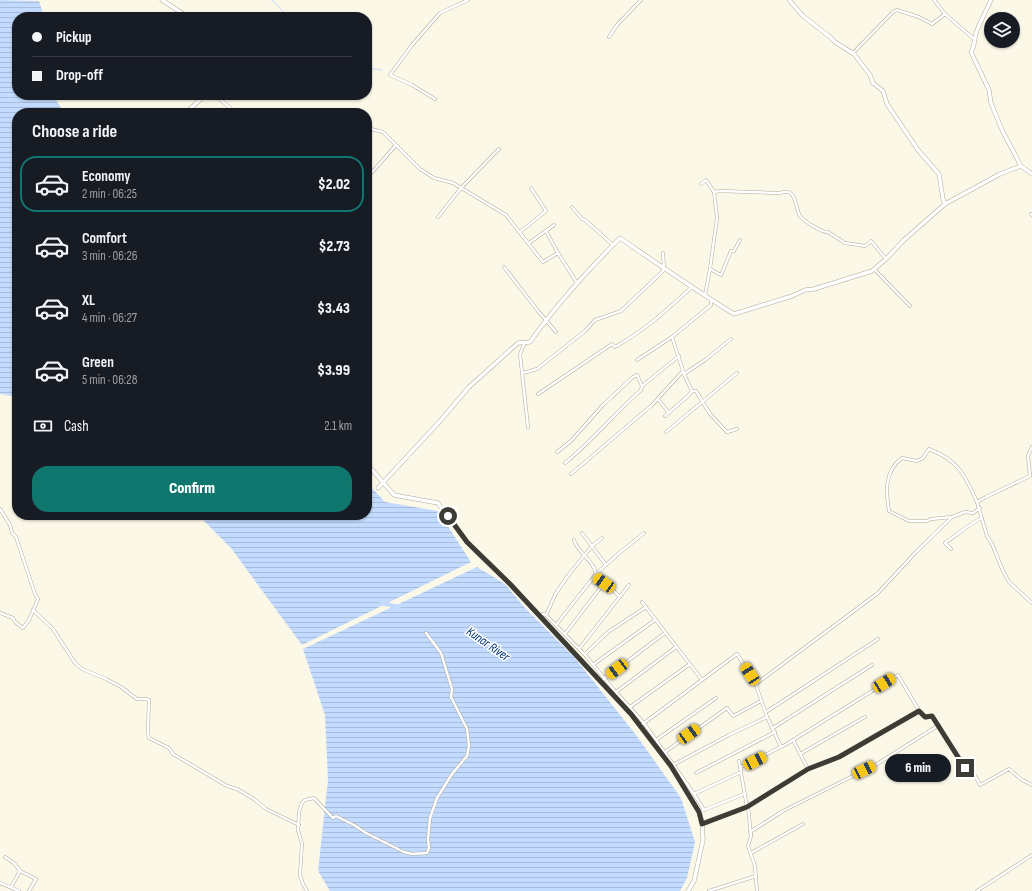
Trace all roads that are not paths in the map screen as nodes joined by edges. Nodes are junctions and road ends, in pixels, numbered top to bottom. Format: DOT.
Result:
graph roads {
  1 [pos="162,0"];
  2 [pos="468,0"];
  3 [pos="642,0"];
  4 [pos="789,0"];
  5 [pos="934,0"];
  6 [pos="991,0"];
  7 [pos="180,12"];
  8 [pos="945,14"];
  9 [pos="609,37"];
  10 [pos="974,39"];
  11 [pos="853,54"];
  12 [pos="435,99"];
  13 [pos="200,100"];
  14 [pos="220,100"];
  15 [pos="191,108"];
  16 [pos="230,108"];
  17 [pos="372,129"];
  18 [pos="396,145"];
  19 [pos="499,149"];
  20 [pos="1021,166"];
  21 [pos="372,172"];
  22 [pos="1032,174"];
  23 [pos="701,184"];
  24 [pos="461,188"];
  25 [pos="531,188"];
  26 [pos="714,192"];
  27 [pos="945,204"];
  28 [pos="572,207"];
  29 [pos="438,217"];
  30 [pos="554,225"];
  31 [pos="546,231"];
  32 [pos="520,232"];
  33 [pos="740,240"];
  34 [pos="529,243"];
  35 [pos="613,245"];
  36 [pos="558,253"];
  37 [pos="663,253"];
  38 [pos="886,260"];
  39 [pos="504,267"];
  40 [pos="664,269"];
  41 [pos="710,269"];
  42 [pos="874,269"];
  43 [pos="577,283"];
  44 [pos="692,287"];
  45 [pos="704,296"];
  46 [pos="711,300"];
  47 [pos="910,306"];
  48 [pos="545,320"];
  49 [pos="556,332"];
  50 [pos="672,337"];
  51 [pos="731,340"];
  52 [pos="525,342"];
  53 [pos="678,356"];
  54 [pos="637,360"];
  55 [pos="737,372"];
  56 [pos="523,373"];
  57 [pos="683,373"];
  58 [pos="642,386"];
  59 [pos="692,391"];
  60 [pos="538,394"];
  61 [pos="658,399"];
  62 [pos="702,401"];
  63 [pos="669,413"];
  64 [pos="665,416"];
  65 [pos="528,427"];
  66 [pos="737,428"];
  67 [pos="666,432"];
  68 [pos="1032,447"];
  69 [pos="557,452"];
  70 [pos="565,463"];
  71 [pos="372,470"];
  72 [pos="571,474"];
  73 [pos="383,483"];
  74 [pos="378,488"];
  75 [pos="977,502"];
  76 [pos="980,508"];
  77 [pos="0,509"];
  78 [pos="952,517"];
  79 [pos="982,518"];
  80 [pos="644,532"];
  81 [pos="582,533"];
  82 [pos="602,538"];
  83 [pos="574,540"];
  84 [pos="592,546"];
  85 [pos="952,549"];
  86 [pos="585,555"];
  87 [pos="606,565"];
  88 [pos="596,574"];
  89 [pos="604,583"];
  90 [pos="630,585"];
  91 [pos="620,596"];
  92 [pos="642,602"];
  93 [pos="1032,603"];
  94 [pos="646,607"];
  95 [pos="33,610"];
  96 [pos="0,613"];
  97 [pos="546,615"];
  98 [pos="540,616"];
  99 [pos="655,620"];
  100 [pos="556,625"];
  101 [pos="426,633"];
  102 [pos="665,633"];
  103 [pos="565,634"];
  104 [pos="878,639"];
  105 [pos="676,647"];
  106 [pos="580,649"];
  107 [pos="585,654"];
  108 [pos="594,664"];
  109 [pos="690,664"];
  110 [pos="872,665"];
  111 [pos="605,678"];
  112 [pos="702,680"];
  113 [pos="600,681"];
  114 [pos="756,684"];
  115 [pos="616,692"];
  116 [pos="716,698"];
  117 [pos="761,701"];
  118 [pos="630,707"];
  119 [pos="919,711"];
  120 [pos="766,712"];
  121 [pos="767,717"];
  122 [pos="865,717"];
  123 [pos="644,723"];
  124 [pos="939,725"];
  125 [pos="640,726"];
  126 [pos="774,730"];
  127 [pos="656,740"];
  128 [pos="793,740"];
  129 [pos="781,747"];
  130 [pos="665,752"];
  131 [pos="800,754"];
  132 [pos="739,761"];
  133 [pos="672,766"];
  134 [pos="808,769"];
  135 [pos="741,772"];
  136 [pos="696,773"];
  137 [pos="1032,785"];
  138 [pos="694,794"];
  139 [pos="744,794"];
  140 [pos="748,807"];
  141 [pos="702,811"];
  142 [pos="702,824"];
  143 [pos="803,824"];
  144 [pos="299,825"];
  145 [pos="750,832"];
  146 [pos="751,852"];
  147 [pos="1032,855"];
  148 [pos="5,857"];
  149 [pos="20,871"];
  150 [pos="756,876"];
  151 [pos="0,883"];
  152 [pos="11,887"];
  153 [pos="19,891"];
  154 [pos="29,891"];
  155 [pos="307,891"];
  156 [pos="688,891"];
  157 [pos="709,891"];
  158 [pos="757,891"];
  159 [pos="977,891"];
  1 -- 7 [label="street"];
  2 -- 12 [label="street"];
  3 -- 9 [label="street"];
  4 -- 11 [label="street"];
  5 -- 8 [label="street"];
  6 -- 10 [label="street"];
  8 -- 10 [label="street"];
  8 -- 11 [label="street"];
  10 -- 20 [label="street"];
  11 -- 27 [label="street"];
  13 -- 15 [label="street"];
  14 -- 16 [label="street"];
  17 -- 18 [label="street"];
  18 -- 21 [label="street"];
  18 -- 24 [label="street"];
  19 -- 24 [label="street"];
  20 -- 22 [label="street"];
  20 -- 27 [label="street"];
  23 -- 26 [label="street"];
  24 -- 29 [label="street"];
  24 -- 32 [label="street"];
  25 -- 32 [label="street"];
  26 -- 38 [label="street"];
  26 -- 41 [label="street"];
  27 -- 38 [label="street"];
  28 -- 35 [label="street"];
  30 -- 31 [label="street"];
  31 -- 34 [label="street"];
  31 -- 36 [label="street"];
  32 -- 34 [label="street"];
  33 -- 41 [label="street"];
  34 -- 36 [label="street"];
  35 -- 40 [label="street"];
  35 -- 43 [label="street"];
  36 -- 43 [label="street"];
  37 -- 40 [label="street"];
  38 -- 42 [label="street"];
  39 -- 48 [label="street"];
  40 -- 44 [label="street"];
  40 -- 56 [label="street"];
  41 -- 45 [label="street"];
  42 -- 46 [label="street"];
  42 -- 47 [label="street"];
  43 -- 48 [label="street"];
  44 -- 45 [label="street"];
  44 -- 60 [label="street"];
  45 -- 46 [label="street"];
  46 -- 50 [label="street"];
  48 -- 49 [label="street"];
  48 -- 52 [label="street"];
  50 -- 53 [label="street"];
  50 -- 54 [label="street"];
  51 -- 57 [label="street"];
  52 -- 56 [label="street"];
  52 -- 73 [label="street"];
  53 -- 57 [label="street"];
  53 -- 58 [label="street"];
  55 -- 62 [label="street"];
  56 -- 65 [label="street"];
  57 -- 59 [label="street"];
  57 -- 61 [label="street"];
  58 -- 69 [label="street"];
  58 -- 70 [label="street"];
  59 -- 62 [label="street"];
  59 -- 63 [label="street"];
  61 -- 63 [label="street"];
  61 -- 72 [label="street"];
  62 -- 66 [label="street"];
  62 -- 67 [label="street"];
  63 -- 64 [label="street"];
  68 -- 75 [label="street"];
  71 -- 73 [label="street"];
  73 -- 74 [label="street"];
  73 -- 98 [label="street"];
  75 -- 76 [label="street"];
  75 -- 78 [label="street"];
  76 -- 78 [label="street"];
  76 -- 79 [label="street"];
  77 -- 95 [label="street"];
  78 -- 114 [label="street"];
  79 -- 85 [label="street"];
  79 -- 93 [label="street"];
  80 -- 87 [label="street"];
  81 -- 84 [label="street"];
  82 -- 84 [label="street"];
  83 -- 86 [label="street"];
  84 -- 86 [label="street"];
  84 -- 87 [label="street"];
  86 -- 88 [label="street"];
  86 -- 97 [label="street"];
  87 -- 88 [label="street"];
  88 -- 89 [label="street"];
  88 -- 100 [label="street"];
  89 -- 91 [label="street"];
  89 -- 103 [label="street"];
  90 -- 91 [label="street"];
  91 -- 106 [label="street"];
  92 -- 94 [label="street"];
  94 -- 99 [label="street"];
  94 -- 107 [label="street"];
  95 -- 96 [label="street"];
  95 -- 144 [label="street"];
  97 -- 98 [label="street"];
  97 -- 100 [label="street"];
  98 -- 113 [label="street"];
  99 -- 102 [label="street"];
  99 -- 108 [label="street"];
  100 -- 103 [label="street"];
  101 -- 144 [label="street"];
  102 -- 105 [label="street"];
  102 -- 111 [label="street"];
  103 -- 106 [label="street"];
  104 -- 120 [label="street"];
  105 -- 109 [label="street"];
  105 -- 115 [label="street"];
  106 -- 107 [label="street"];
  107 -- 108 [label="street"];
  108 -- 111 [label="street"];
  109 -- 112 [label="street"];
  109 -- 118 [label="street"];
  110 -- 126 [label="street"];
  111 -- 113 [label="street"];
  111 -- 115 [label="street"];
  112 -- 114 [label="street"];
  112 -- 123 [label="street"];
  113 -- 125 [label="street"];
  114 -- 117 [label="street"];
  115 -- 118 [label="street"];
  116 -- 127 [label="street"];
  117 -- 120 [label="street"];
  117 -- 130 [label="street"];
  118 -- 123 [label="street"];
  119 -- 124 [label="street"];
  119 -- 128 [label="street"];
  119 -- 134 [label="street"];
  120 -- 121 [label="street"];
  121 -- 126 [label="street"];
  121 -- 133 [label="street"];
  122 -- 131 [label="street"];
  123 -- 125 [label="street"];
  123 -- 127 [label="street"];
  124 -- 137 [label="street"];
  124 -- 145 [label="street"];
  125 -- 133 [label="street"];
  126 -- 129 [label="street"];
  126 -- 136 [label="street"];
  127 -- 130 [label="street"];
  128 -- 129 [label="street"];
  128 -- 131 [label="street"];
  129 -- 135 [label="street"];
  130 -- 133 [label="street"];
  131 -- 134 [label="street"];
  132 -- 135 [label="street"];
  133 -- 138 [label="street"];
  133 -- 141 [label="street"];
  134 -- 140 [label="street"];
  135 -- 138 [label="street"];
  135 -- 139 [label="street"];
  138 -- 141 [label="street"];
  139 -- 140 [label="street"];
  139 -- 141 [label="street"];
  140 -- 142 [label="street"];
  140 -- 145 [label="street"];
  141 -- 142 [label="street"];
  142 -- 156 [label="street"];
  143 -- 146 [label="street"];
  144 -- 155 [label="street"];
  145 -- 146 [label="street"];
  146 -- 150 [label="street"];
  147 -- 159 [label="street"];
  148 -- 149 [label="street"];
  149 -- 152 [label="street"];
  149 -- 154 [label="street"];
  150 -- 157 [label="street"];
  150 -- 158 [label="street"];
  151 -- 152 [label="street"];
  152 -- 153 [label="street"];
}
